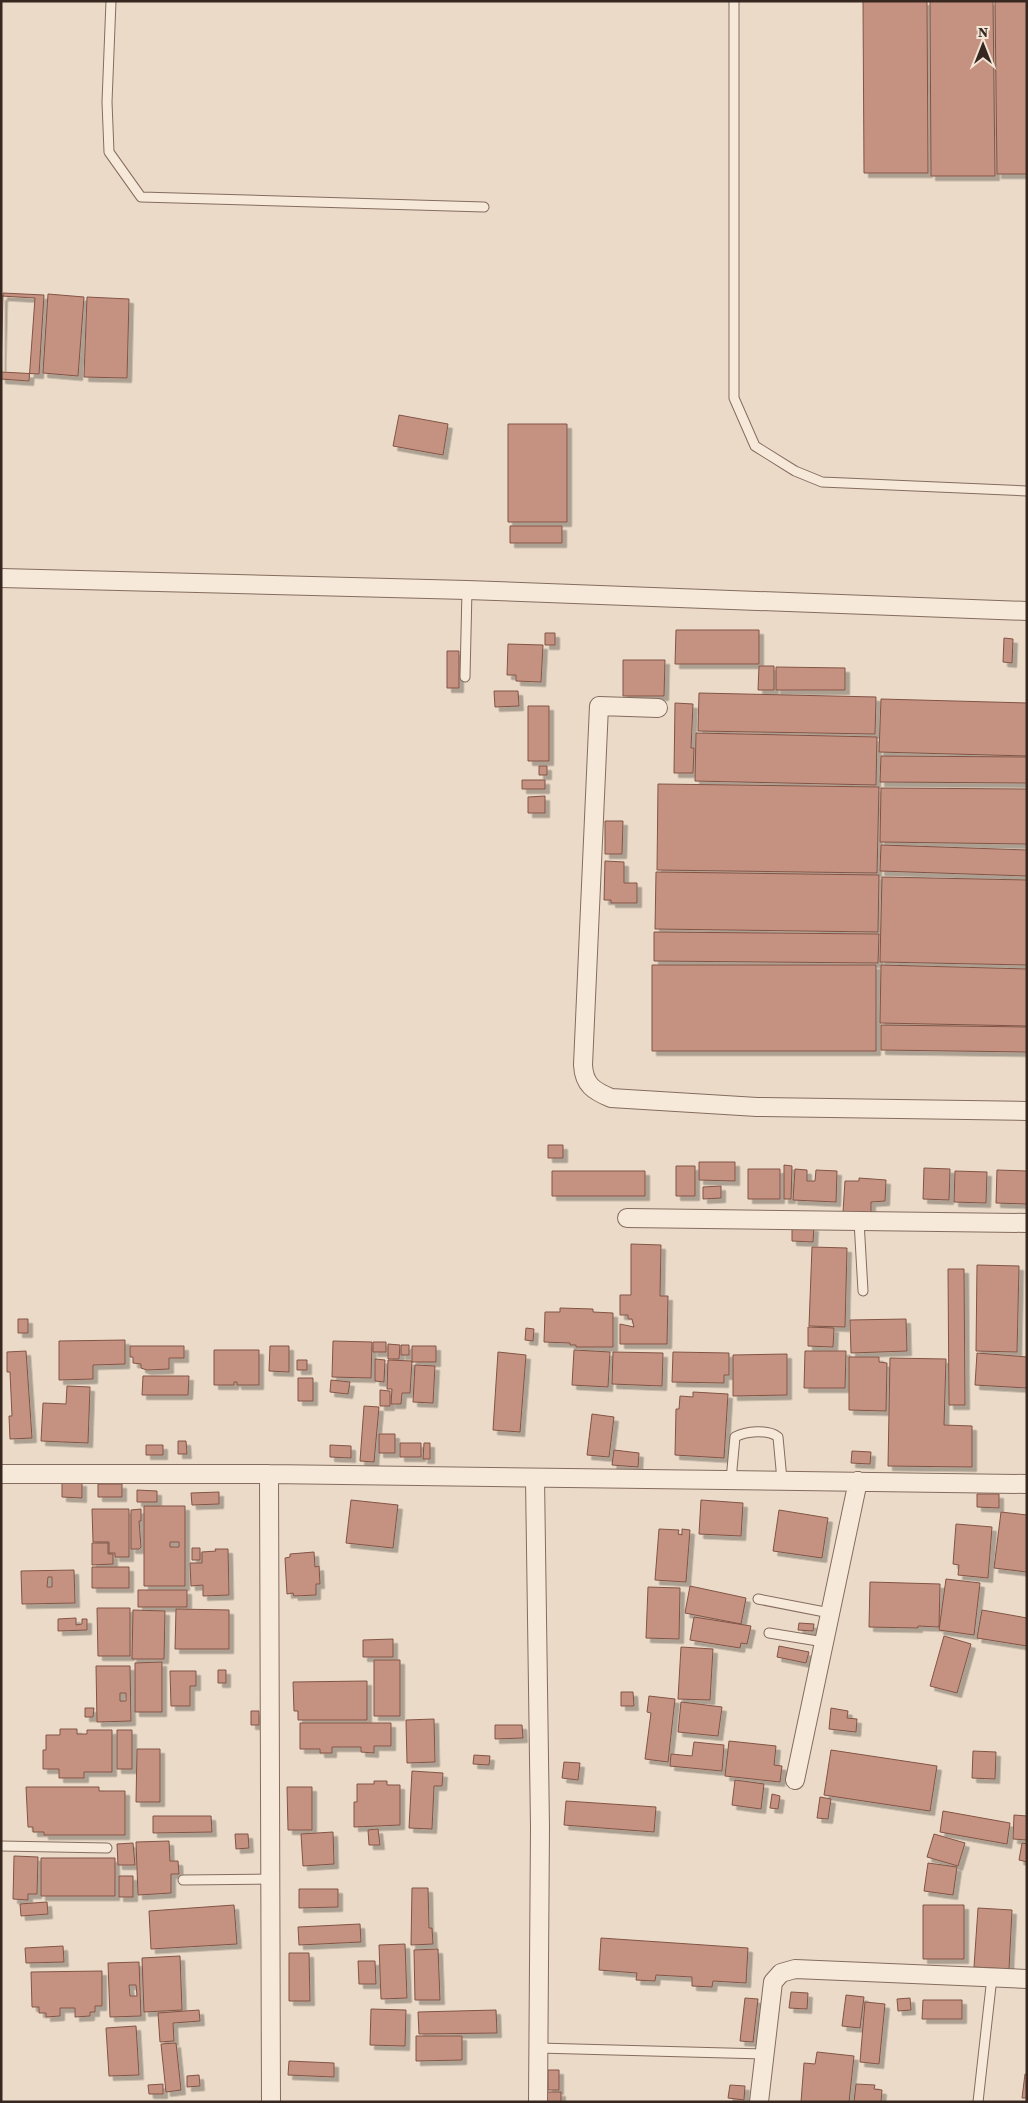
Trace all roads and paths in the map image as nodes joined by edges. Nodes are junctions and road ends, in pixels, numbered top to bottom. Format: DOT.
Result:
graph roads {
  1 [pos="111,1"];
  2 [pos="734,1"];
  3 [pos="484,207"];
  4 [pos="1027,491"];
  5 [pos="1,578"];
  6 [pos="467,590"];
  7 [pos="1027,611"];
  8 [pos="465,677"];
  9 [pos="658,708"];
  10 [pos="1027,1111"];
  11 [pos="628,1218"];
  12 [pos="859,1221"];
  13 [pos="1027,1223"];
  14 [pos="863,1291"];
  15 [pos="1,1474"];
  16 [pos="269,1474"];
  17 [pos="535,1478"];
  18 [pos="731,1480"];
  19 [pos="782,1480"];
  20 [pos="858,1481"];
  21 [pos="1027,1484"];
  22 [pos="758,1599"];
  23 [pos="830,1613"];
  24 [pos="769,1633"];
  25 [pos="824,1642"];
  26 [pos="795,1780"];
  27 [pos="1,1846"];
  28 [pos="107,1848"];
  29 [pos="270,1879"];
  30 [pos="183,1880"];
  31 [pos="992,1977"];
  32 [pos="1027,1979"];
  33 [pos="538,2048"];
  34 [pos="765,2054"];
  35 [pos="271,2102"];
  36 [pos="538,2102"];
  37 [pos="759,2102"];
  38 [pos="978,2102"];
  1 -- 3 [label="lane"];
  2 -- 4 [label="lane"];
  5 -- 6 [label="street"];
  6 -- 7 [label="street"];
  6 -- 8 [label="lane"];
  9 -- 10 [label="street"];
  11 -- 12 [label="street"];
  12 -- 13 [label="street"];
  12 -- 14 [label="lane"];
  15 -- 16 [label="street"];
  16 -- 17 [label="street"];
  16 -- 29 [label="street"];
  17 -- 18 [label="street"];
  17 -- 33 [label="street"];
  18 -- 19 [label="street"];
  18 -- 19 [label="lane"];
  19 -- 20 [label="street"];
  20 -- 21 [label="street"];
  20 -- 23 [label="street"];
  22 -- 23 [label="lane"];
  23 -- 25 [label="street"];
  24 -- 25 [label="lane"];
  25 -- 26 [label="street"];
  27 -- 28 [label="lane"];
  29 -- 30 [label="lane"];
  29 -- 35 [label="street"];
  31 -- 32 [label="street"];
  31 -- 34 [label="street"];
  31 -- 38 [label="lane"];
  33 -- 34 [label="lane"];
  33 -- 36 [label="street"];
  34 -- 37 [label="street"];
}
